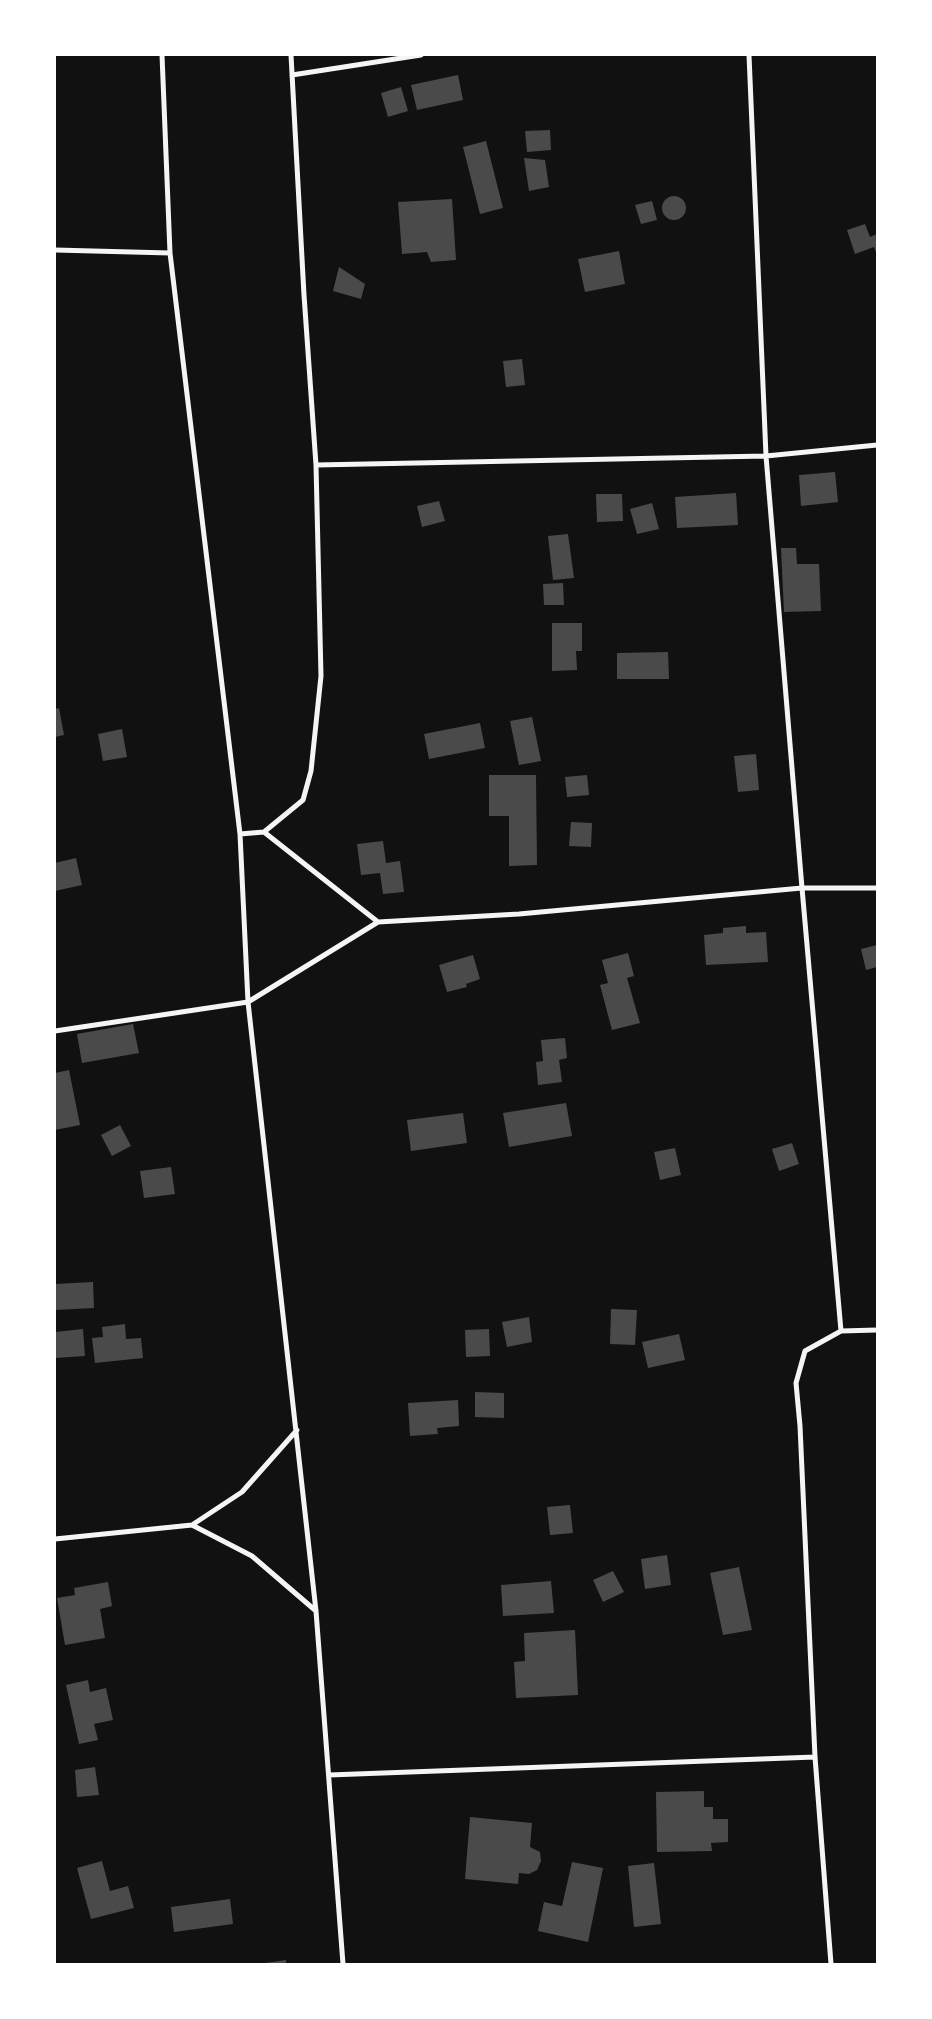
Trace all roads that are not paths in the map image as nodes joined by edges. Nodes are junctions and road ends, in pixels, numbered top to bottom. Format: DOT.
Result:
graph roads {
  1 [pos="162,55"];
  2 [pos="291,55"];
  3 [pos="420,55"];
  4 [pos="749,55"];
  5 [pos="292,75"];
  6 [pos="55,250"];
  7 [pos="170,254"];
  8 [pos="877,445"];
  9 [pos="766,456"];
  10 [pos="316,465"];
  11 [pos="264,832"];
  12 [pos="240,834"];
  13 [pos="802,888"];
  14 [pos="877,888"];
  15 [pos="378,922"];
  16 [pos="248,1002"];
  17 [pos="55,1031"];
  18 [pos="877,1330"];
  19 [pos="841,1331"];
  20 [pos="297,1430"];
  21 [pos="192,1525"];
  22 [pos="55,1539"];
  23 [pos="316,1611"];
  24 [pos="815,1757"];
  25 [pos="329,1775"];
  26 [pos="343,1964"];
  27 [pos="830,1964"];
  1 -- 7 [label="street"];
  2 -- 5 [label="street"];
  3 -- 5 [label="street"];
  4 -- 9 [label="street"];
  5 -- 10 [label="street"];
  6 -- 7 [label="street"];
  7 -- 12 [label="street"];
  8 -- 9 [label="street"];
  9 -- 10 [label="street"];
  9 -- 13 [label="street"];
  10 -- 11 [label="street"];
  11 -- 12 [label="street"];
  11 -- 15 [label="street"];
  12 -- 16 [label="street"];
  13 -- 14 [label="street"];
  13 -- 15 [label="street"];
  13 -- 19 [label="street"];
  15 -- 16 [label="street"];
  16 -- 17 [label="street"];
  16 -- 20 [label="street"];
  18 -- 19 [label="street"];
  19 -- 24 [label="street"];
  20 -- 21 [label="street"];
  20 -- 23 [label="street"];
  21 -- 22 [label="street"];
  21 -- 23 [label="street"];
  23 -- 25 [label="street"];
  24 -- 25 [label="street"];
  24 -- 27 [label="street"];
  25 -- 26 [label="street"];
}
